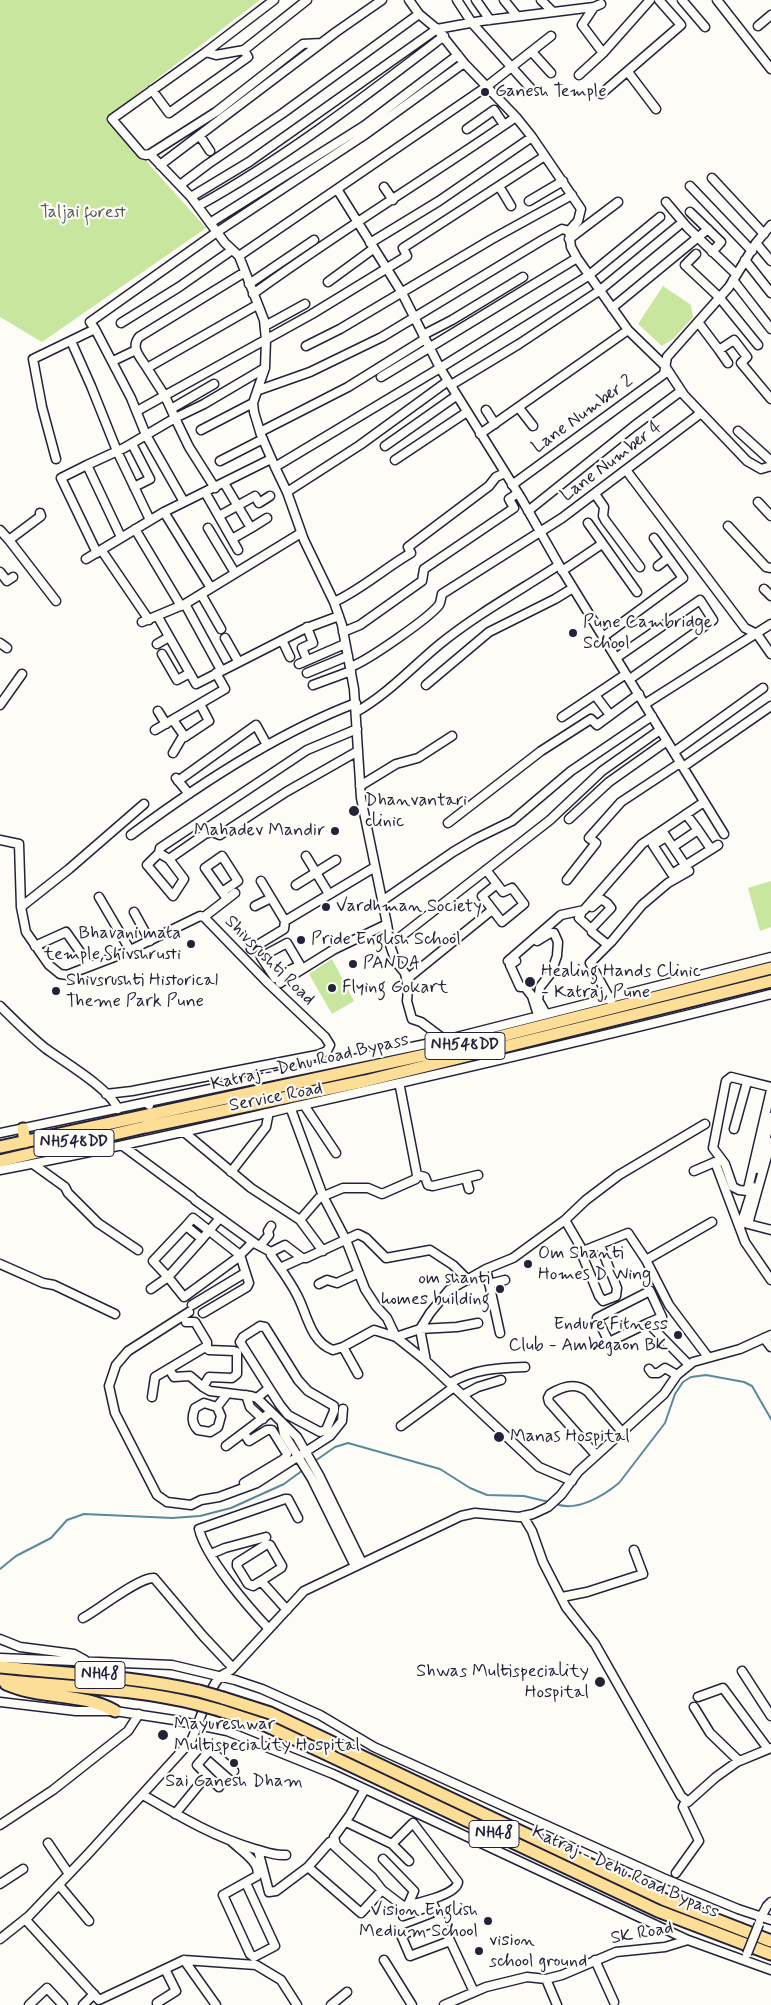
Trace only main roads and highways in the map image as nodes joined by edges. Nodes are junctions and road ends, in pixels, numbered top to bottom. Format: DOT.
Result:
graph roads {
  1 [pos="771,968"];
  2 [pos="771,981"];
  3 [pos="23,1129"];
  4 [pos="25,1142"];
  5 [pos="0,1148"];
  6 [pos="0,1161"];
  7 [pos="0,1667"];
  8 [pos="0,1681"];
  9 [pos="115,1711"];
  10 [pos="771,1941"];
  11 [pos="771,1954"];
  1 -- 4 [label="highway, Katraj - Dehu Road Bypass / NH548DD"];
  2 -- 6 [label="highway, Katraj - Dehu Road Bypass / NH548DD"];
  3 -- 4 [label="highway"];
  4 -- 5 [label="highway, Katraj - Dehu Road Bypass / NH548DD"];
  7 -- 10 [label="highway, Katraj - Dehu Road Bypass / NH48, bridge"];
  8 -- 9 [label="highway"];
  8 -- 11 [label="highway, Katraj - Dehu Road Bypass / NH48, bridge"];
}
